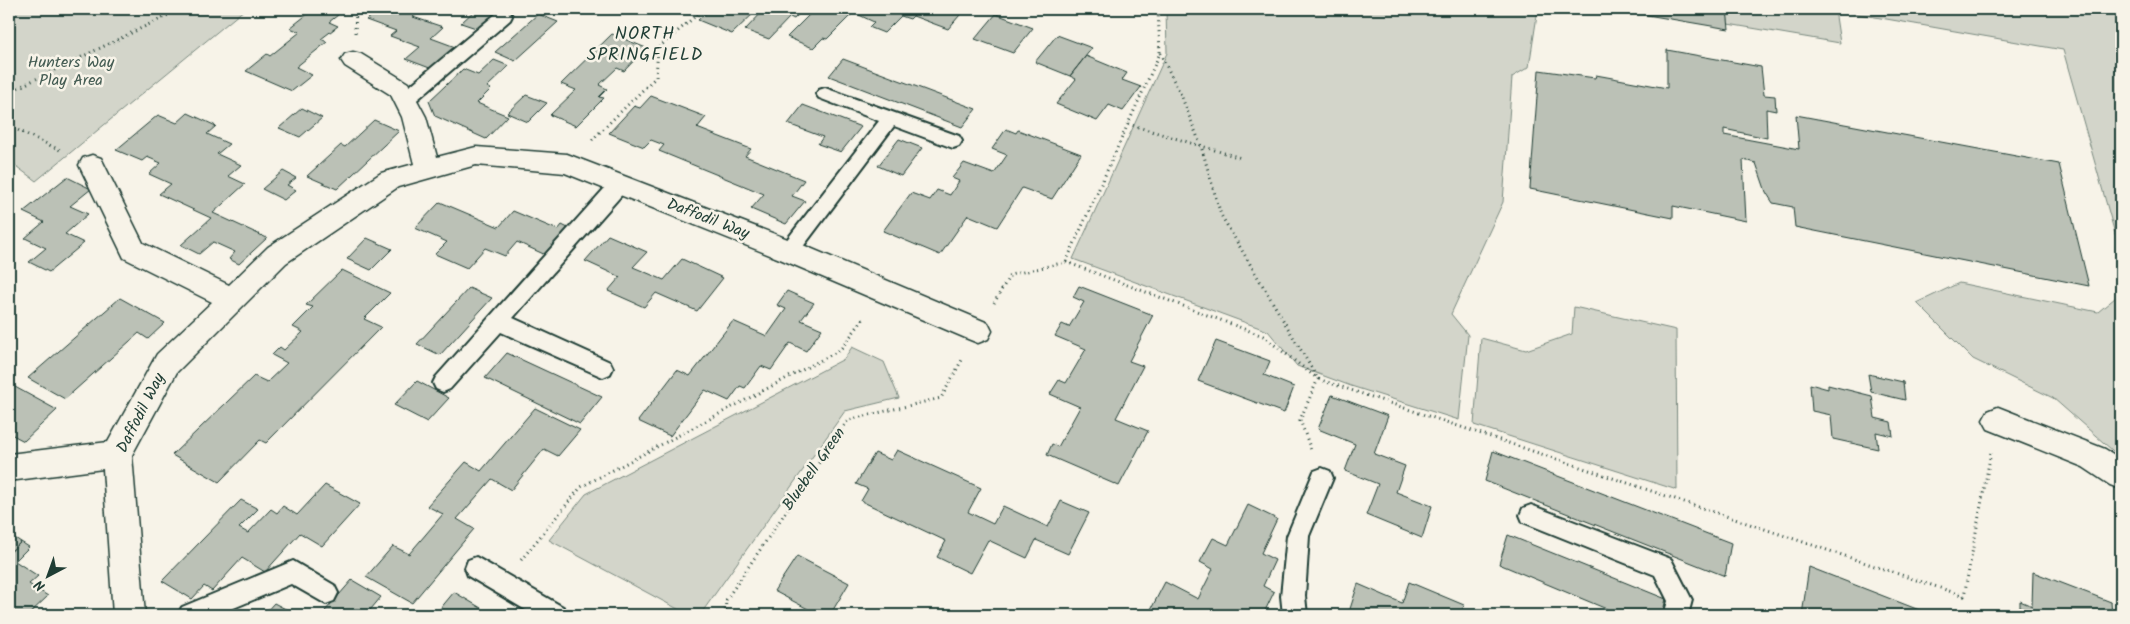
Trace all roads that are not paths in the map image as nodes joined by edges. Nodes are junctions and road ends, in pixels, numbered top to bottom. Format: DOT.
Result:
graph roads {
  1 [pos="504,16"];
  2 [pos="353,60"];
  3 [pos="825,94"];
  4 [pos="406,100"];
  5 [pos="891,118"];
  6 [pos="953,141"];
  7 [pos="92,166"];
  8 [pos="428,169"];
  9 [pos="619,185"];
  10 [pos="790,251"];
  11 [pos="232,299"];
  12 [pos="498,321"];
  13 [pos="978,331"];
  14 [pos="602,368"];
  15 [pos="443,383"];
  16 [pos="1998,420"];
  17 [pos="117,454"];
  18 [pos="9,467"];
  19 [pos="2121,475"];
  20 [pos="1322,478"];
  21 [pos="1530,515"];
  22 [pos="476,568"];
  23 [pos="326,592"];
  24 [pos="128,615"];
  25 [pos="190,615"];
  26 [pos="555,615"];
  27 [pos="1295,615"];
  28 [pos="1676,615"];
  1 -- 4 [label="lane"];
  2 -- 4 [label="street"];
  3 -- 5 [label="lane"];
  4 -- 8 [label="street"];
  5 -- 6 [label="lane"];
  5 -- 10 [label="lane"];
  7 -- 11 [label="street"];
  8 -- 9 [label="street, Daffodil Way"];
  8 -- 11 [label="street, Daffodil Way"];
  9 -- 10 [label="street, Daffodil Way"];
  9 -- 12 [label="lane"];
  10 -- 13 [label="street, Daffodil Way"];
  11 -- 17 [label="street, Daffodil Way"];
  12 -- 14 [label="lane"];
  12 -- 15 [label="lane"];
  16 -- 19 [label="street"];
  17 -- 18 [label="street"];
  17 -- 24 [label="street, Daffodil Way"];
  20 -- 27 [label="lane"];
  21 -- 28 [label="lane"];
  22 -- 26 [label="lane"];
  23 -- 25 [label="lane"];
}
